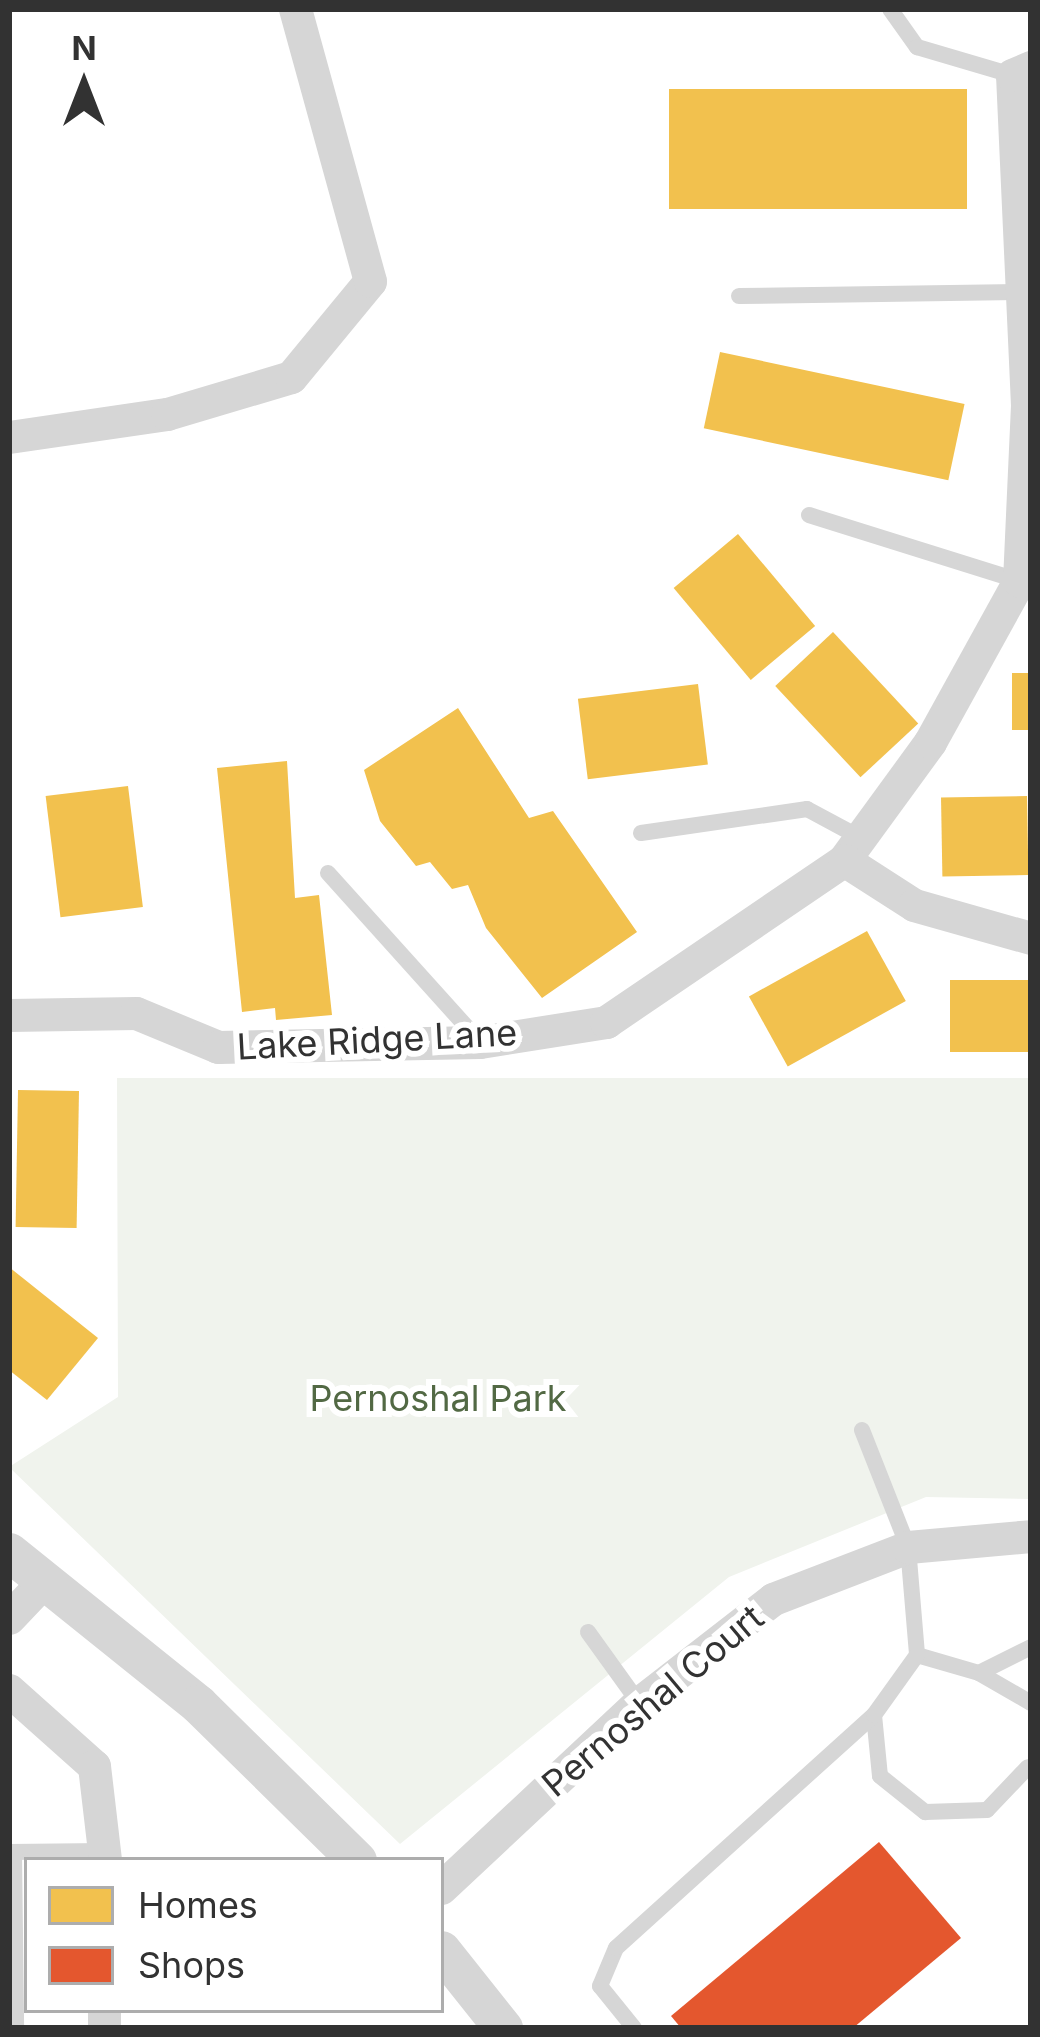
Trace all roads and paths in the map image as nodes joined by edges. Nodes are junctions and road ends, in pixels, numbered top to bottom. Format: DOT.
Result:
graph roads {
  1 [pos="295,9"];
  2 [pos="890,9"];
  3 [pos="1022,71"];
  4 [pos="1024,292"];
  5 [pos="739,296"];
  6 [pos="1029,405"];
  7 [pos="9,437"];
  8 [pos="809,515"];
  9 [pos="1019,581"];
  10 [pos="641,833"];
  11 [pos="852,849"];
  12 [pos="328,873"];
  13 [pos="1031,938"];
  14 [pos="9,1015"];
  15 [pos="480,1042"];
  16 [pos="862,1430"];
  17 [pos="1031,1536"];
  18 [pos="908,1546"];
  19 [pos="9,1552"];
  20 [pos="42,1582"];
  21 [pos="9,1618"];
  22 [pos="588,1632"];
  23 [pos="1031,1647"];
  24 [pos="917,1655"];
  25 [pos="979,1673"];
  26 [pos="9,1690"];
  27 [pos="639,1703"];
  28 [pos="1031,1703"];
  29 [pos="874,1715"];
  30 [pos="1028,1767"];
  31 [pos="12,1852"];
  32 [pos="105,1856"];
  33 [pos="354,1857"];
  34 [pos="444,1885"];
  35 [pos="444,1954"];
  36 [pos="16,2028"];
  37 [pos="503,2028"];
  38 [pos="634,2028"];
  1 -- 7 [label="street"];
  2 -- 3 [label="lane"];
  3 -- 4 [label="street, Lake Ridge Lane"];
  4 -- 5 [label="lane"];
  4 -- 6 [label="street, Lake Ridge Lane"];
  6 -- 9 [label="street, Lake Ridge Lane"];
  8 -- 9 [label="lane"];
  9 -- 11 [label="street, Lake Ridge Lane"];
  10 -- 11 [label="lane"];
  11 -- 13 [label="street"];
  11 -- 15 [label="street, Lake Ridge Lane"];
  12 -- 15 [label="lane"];
  14 -- 15 [label="street, Lake Ridge Lane"];
  16 -- 18 [label="lane"];
  17 -- 18 [label="street, Pernoshal Court"];
  18 -- 24 [label="lane"];
  18 -- 27 [label="street, Pernoshal Court"];
  19 -- 20 [label="street"];
  20 -- 21 [label="street"];
  20 -- 33 [label="street"];
  22 -- 27 [label="lane"];
  23 -- 25 [label="lane"];
  24 -- 25 [label="lane"];
  24 -- 29 [label="lane"];
  25 -- 28 [label="lane"];
  26 -- 32 [label="street"];
  27 -- 34 [label="street, Pernoshal Court"];
  29 -- 30 [label="lane"];
  29 -- 38 [label="lane"];
  31 -- 32 [label="lane"];
  31 -- 36 [label="lane"];
  35 -- 37 [label="street"];
}
